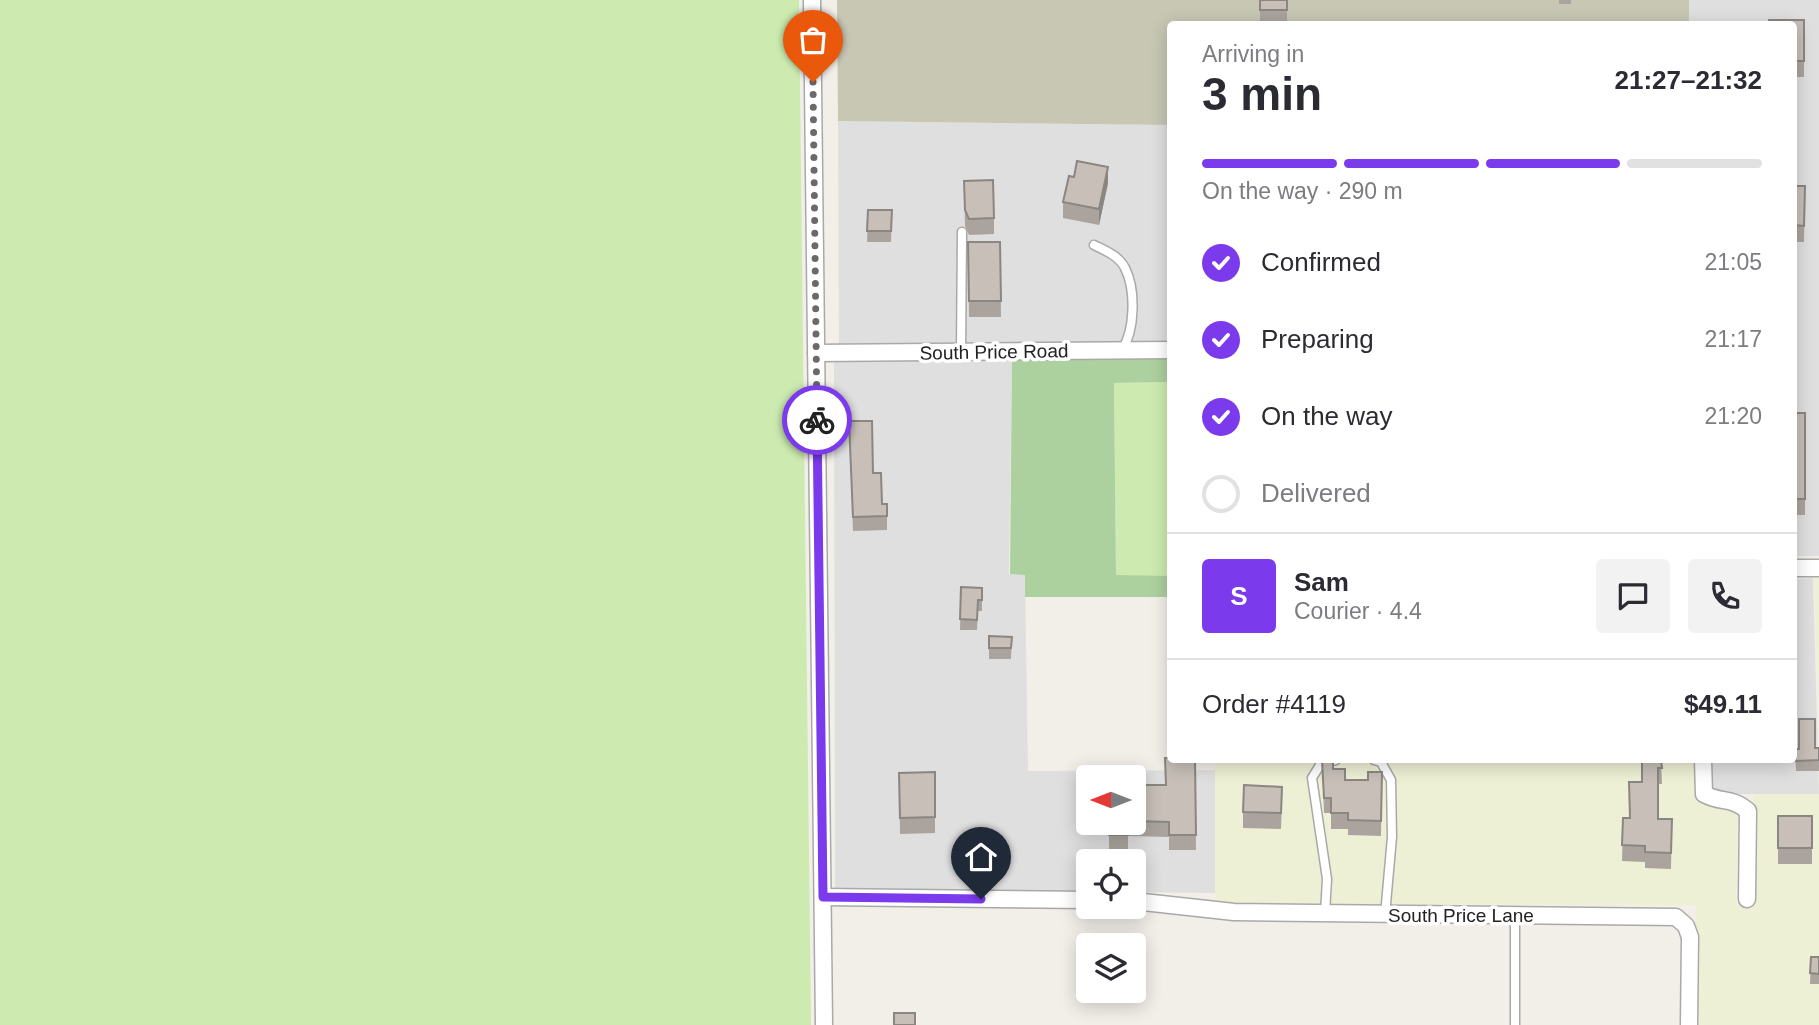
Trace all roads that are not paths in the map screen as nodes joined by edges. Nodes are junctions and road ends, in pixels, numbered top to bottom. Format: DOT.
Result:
graph roads {
  1 [pos="812,0"];
  2 [pos="962,232"];
  3 [pos="1094,245"];
  4 [pos="1122,350"];
  5 [pos="1167,350"];
  6 [pos="961,352"];
  7 [pos="816,353"];
  8 [pos="1797,568"];
  9 [pos="1819,568"];
  10 [pos="1326,763"];
  11 [pos="1382,763"];
  12 [pos="1703,763"];
  13 [pos="834,897"];
  14 [pos="1747,899"];
  15 [pos="1076,900"];
  16 [pos="1146,902"];
  17 [pos="1325,913"];
  18 [pos="1515,914"];
  19 [pos="1385,915"];
  20 [pos="824,1025"];
  21 [pos="1515,1025"];
  22 [pos="1689,1025"];
  1 -- 7 [label="street"];
  2 -- 6 [label="lane"];
  3 -- 4 [label="lane"];
  4 -- 5 [label="street, South Price Road"];
  4 -- 6 [label="street, South Price Road"];
  6 -- 7 [label="street, South Price Road"];
  7 -- 13 [label="street"];
  8 -- 9 [label="street"];
  10 -- 17 [label="lane"];
  11 -- 19 [label="lane"];
  12 -- 14 [label="street"];
  13 -- 15 [label="street"];
  13 -- 20 [label="street"];
  16 -- 17 [label="street, South Price Lane"];
  17 -- 19 [label="street, South Price Lane"];
  18 -- 19 [label="street, South Price Lane"];
  18 -- 21 [label="lane"];
  18 -- 22 [label="street, South Price Lane"];
}
